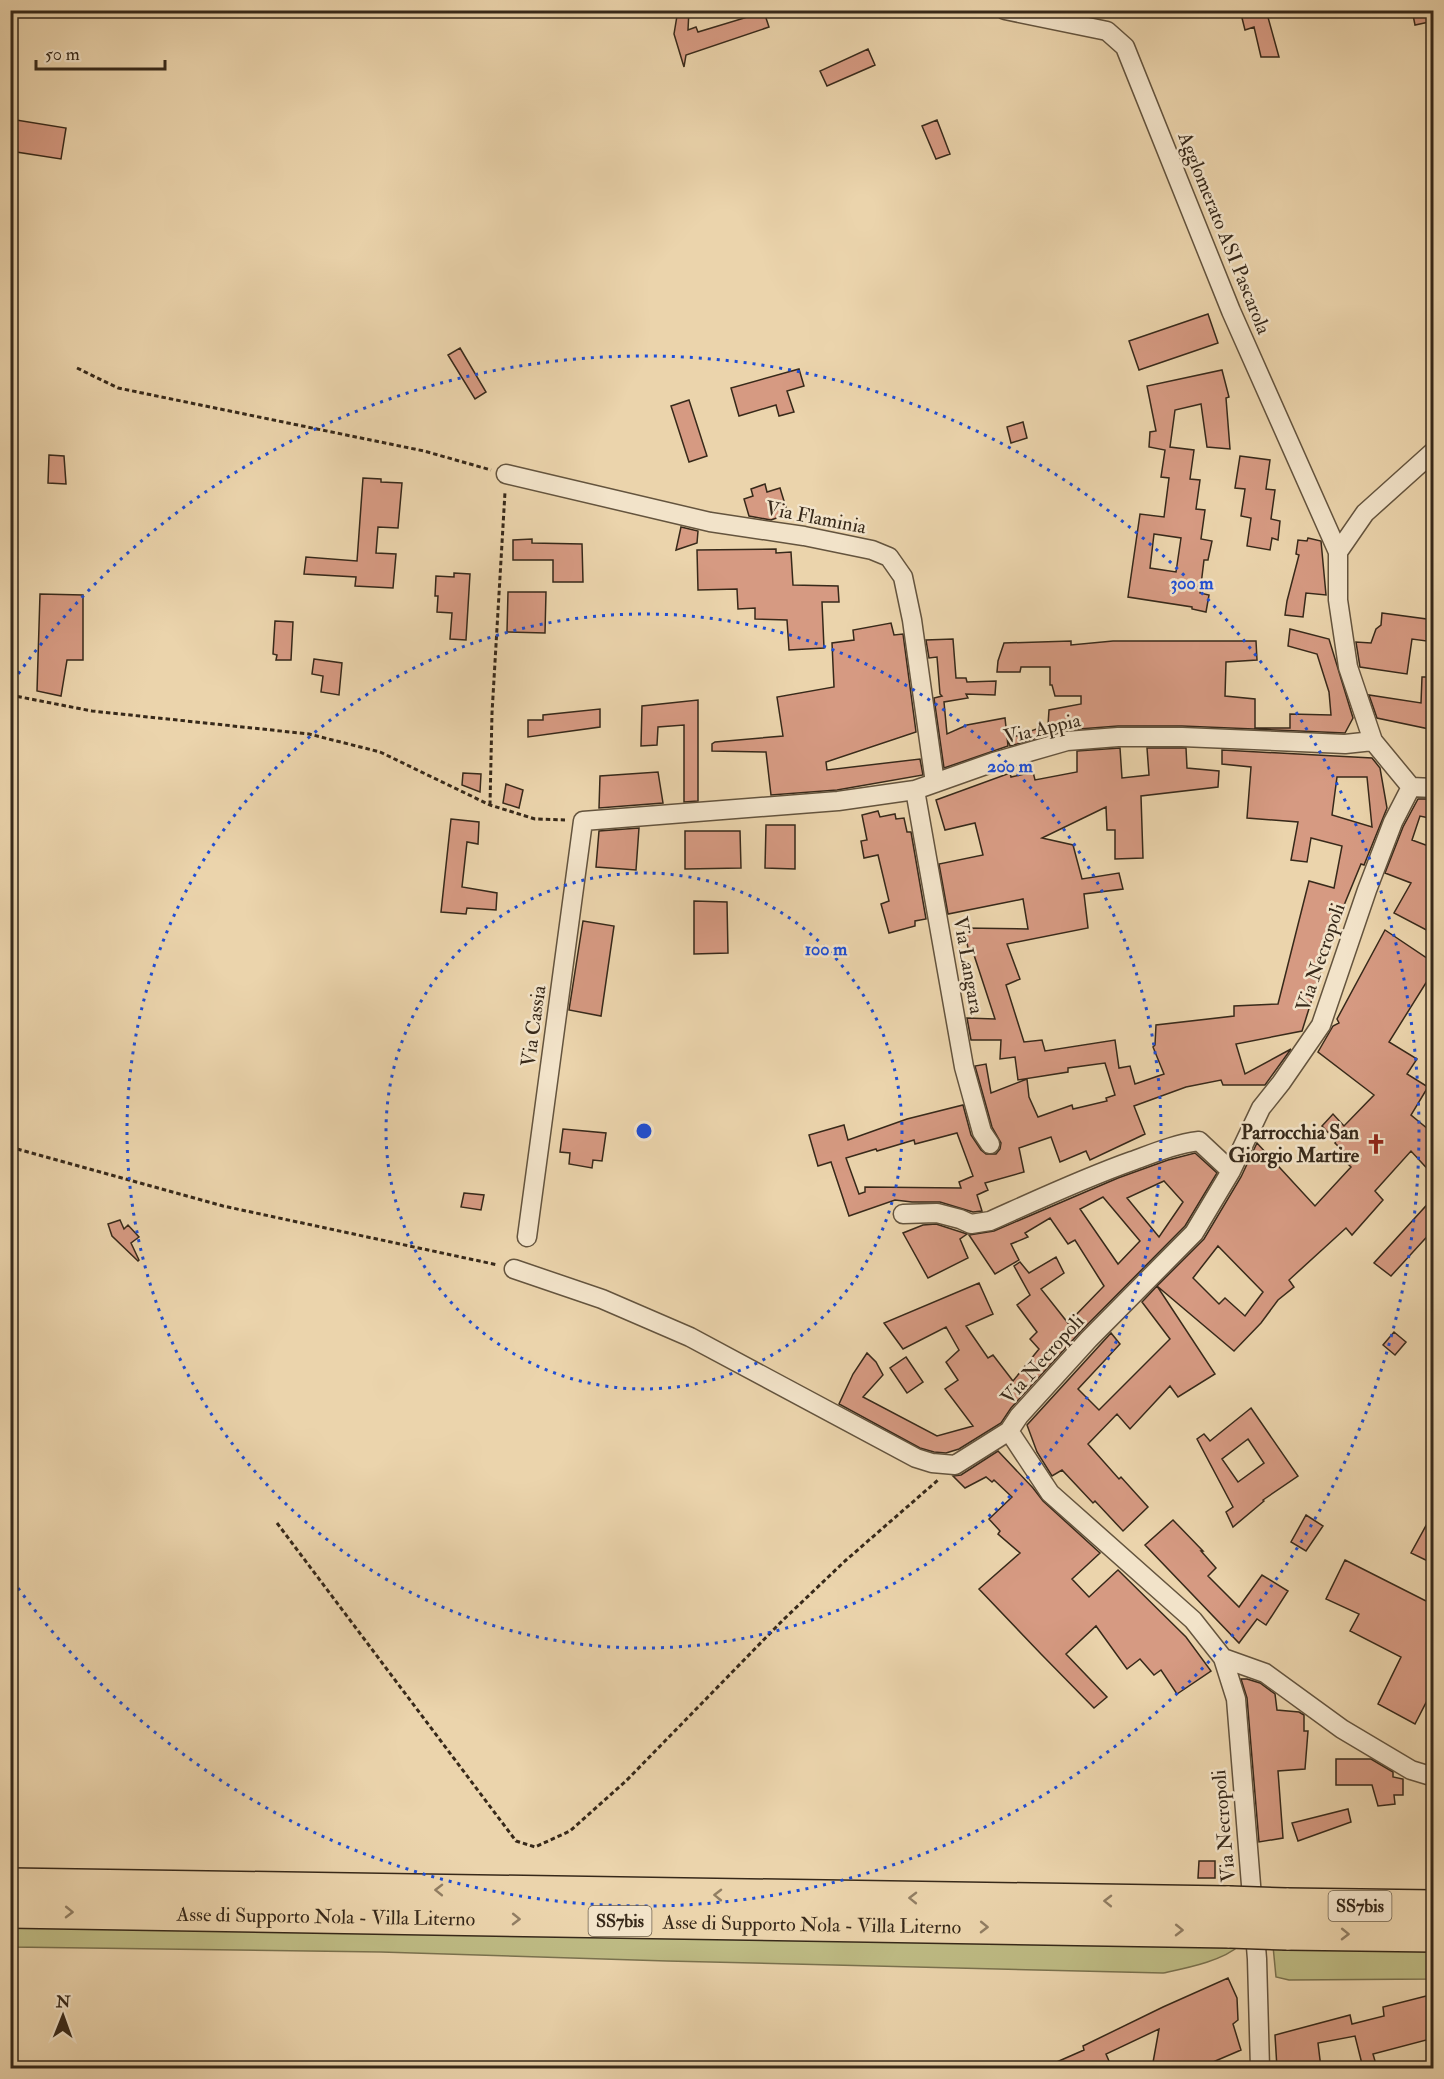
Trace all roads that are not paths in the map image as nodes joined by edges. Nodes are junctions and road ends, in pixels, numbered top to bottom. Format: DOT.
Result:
graph roads {
  1 [pos="1005,10"];
  2 [pos="1434,451"];
  3 [pos="506,474"];
  4 [pos="1338,552"];
  5 [pos="1373,741"];
  6 [pos="935,783"];
  7 [pos="1411,787"];
  8 [pos="1434,788"];
  9 [pos="915,790"];
  10 [pos="583,821"];
  11 [pos="990,1144"];
  12 [pos="1231,1171"];
  13 [pos="903,1214"];
  14 [pos="527,1237"];
  15 [pos="514,1269"];
  16 [pos="1009,1431"];
  17 [pos="1223,1658"];
  18 [pos="1434,1778"];
  19 [pos="10,1885"];
  20 [pos="1434,1907"];
  21 [pos="10,1911"];
  22 [pos="1230,1917"];
  23 [pos="1287,1919"];
  24 [pos="1434,1935"];
  25 [pos="1256,2066"];
  1 -- 4 [label="street, Agglomerato ASI Pascarola"];
  2 -- 4 [label="street"];
  3 -- 6 [label="street, Via Flaminia"];
  4 -- 5 [label="street"];
  5 -- 6 [label="street, Via Appia"];
  5 -- 7 [label="street"];
  6 -- 9 [label="street, Via Appia"];
  7 -- 8 [label="street"];
  7 -- 12 [label="street, Via Necropoli"];
  9 -- 10 [label="street, Via Appia"];
  9 -- 11 [label="street, Via Langara"];
  10 -- 14 [label="street, Via Cassia"];
  12 -- 13 [label="street"];
  12 -- 16 [label="street, Via Necropoli"];
  15 -- 16 [label="street"];
  16 -- 17 [label="street, Via Necropoli"];
  17 -- 18 [label="street"];
  17 -- 25 [label="street, Via Necropoli"];
  22 -- 19 [label="highway, Asse di Supporto Nola - Villa Literno / SS7bis, one-way"];
  20 -- 23 [label="highway, Asse di Supporto Nola - Villa Literno / SS7bis"];
  21 -- 22 [label="highway, Asse di Supporto Nola - Villa Literno / SS7bis, one-way"];
  22 -- 23 [label="highway, Asse di Supporto Nola - Villa Literno / SS7bis, bridge"];
  23 -- 24 [label="highway, Asse di Supporto Nola - Villa Literno / SS7bis, one-way"];
}
